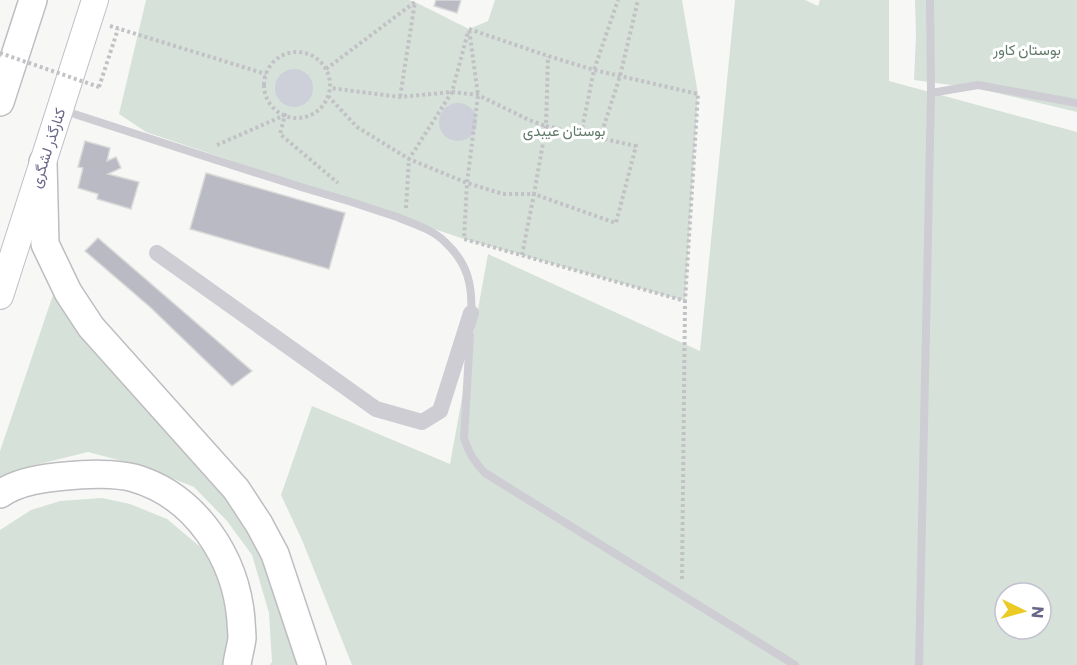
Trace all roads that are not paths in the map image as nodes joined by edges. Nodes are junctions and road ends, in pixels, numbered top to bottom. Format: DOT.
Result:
graph roads {
  1 [pos="33,0"];
  2 [pos="930,0"];
  3 [pos="92,9"];
  4 [pos="931,93"];
  5 [pos="0,102"];
  6 [pos="1077,104"];
  7 [pos="60,110"];
  8 [pos="43,162"];
  9 [pos="157,253"];
  10 [pos="0,296"];
  11 [pos="471,313"];
  12 [pos="0,494"];
  13 [pos="237,665"];
  14 [pos="312,665"];
  15 [pos="795,665"];
  16 [pos="919,665"];
  1 -- 5 [label="highway"];
  2 -- 4 [label="lane"];
  3 -- 7 [label="main road, کنارگذر لشگری"];
  4 -- 6 [label="lane"];
  4 -- 16 [label="lane"];
  7 -- 8 [label="main road, کنارگذر لشگری"];
  7 -- 11 [label="lane"];
  8 -- 10 [label="main road, کنارگذر لشگری"];
  8 -- 14 [label="highway"];
  9 -- 11 [label="street"];
  11 -- 15 [label="lane"];
  12 -- 13 [label="highway"];
}
